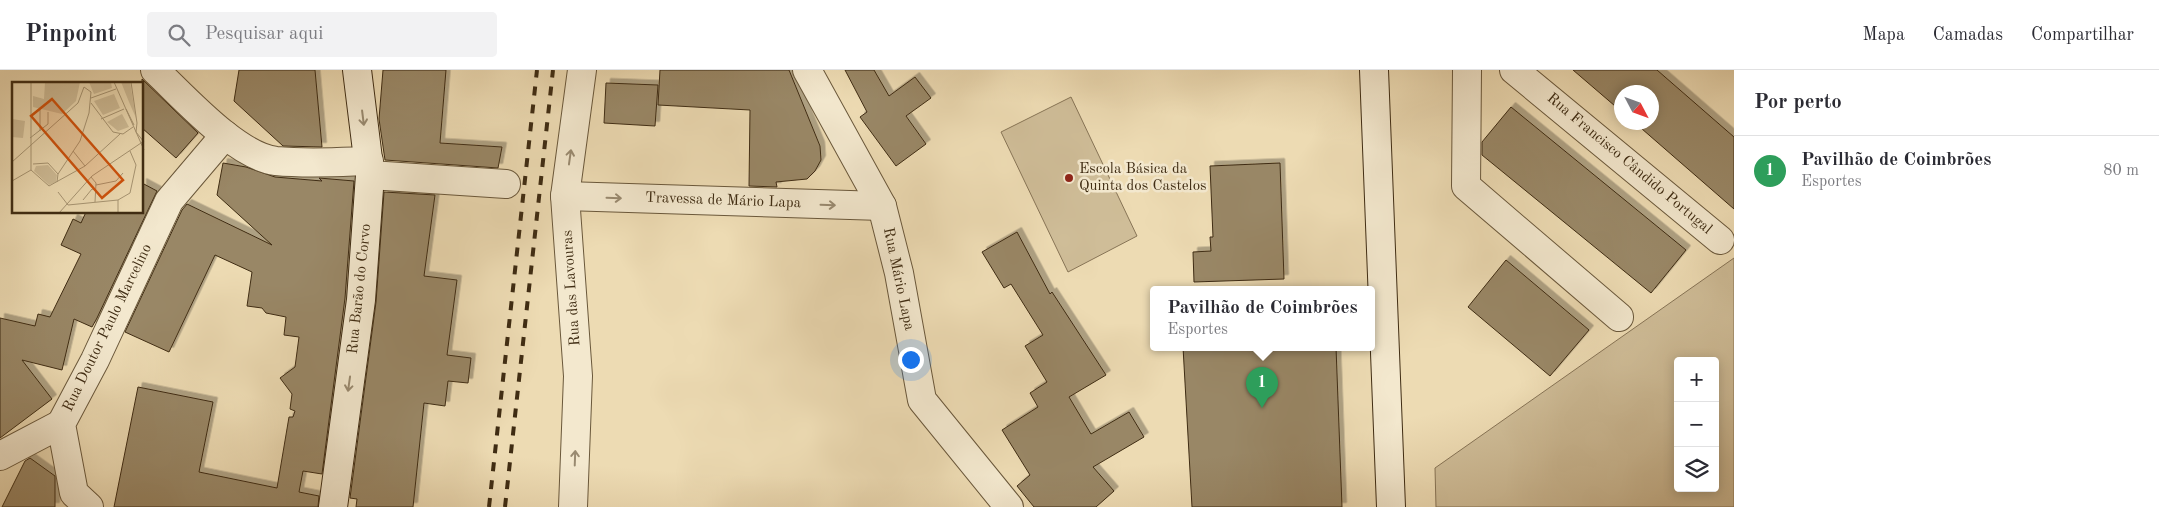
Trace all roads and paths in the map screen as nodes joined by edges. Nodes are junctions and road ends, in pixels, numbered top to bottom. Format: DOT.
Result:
graph roads {
  1 [pos="155,70"];
  2 [pos="357,70"];
  3 [pos="582,70"];
  4 [pos="806,70"];
  5 [pos="1374,70"];
  6 [pos="1467,70"];
  7 [pos="1514,70"];
  8 [pos="225,135"];
  9 [pos="369,168"];
  10 [pos="506,184"];
  11 [pos="565,196"];
  12 [pos="882,206"];
  13 [pos="1720,240"];
  14 [pos="1620,317"];
  15 [pos="61,424"];
  16 [pos="0,456"];
  17 [pos="89,507"];
  18 [pos="333,507"];
  19 [pos="573,507"];
  20 [pos="1009,507"];
  21 [pos="1390,507"];
  1 -- 8 [label="street"];
  2 -- 9 [label="street, Rua Barão do Corvo, one-way"];
  11 -- 3 [label="street, Rua das Lavouras, one-way"];
  4 -- 12 [label="street, Rua Mário Lapa"];
  5 -- 21 [label="street"];
  6 -- 14 [label="street"];
  7 -- 13 [label="street, Rua Francisco Cândido Portugal"];
  8 -- 9 [label="street"];
  8 -- 15 [label="street, Rua Doutor Paulo Marcelino"];
  9 -- 10 [label="street"];
  9 -- 18 [label="street, Rua Barão do Corvo, one-way"];
  11 -- 12 [label="street, Travessa de Mário Lapa, one-way"];
  19 -- 11 [label="street, Rua das Lavouras, one-way"];
  12 -- 20 [label="street, Rua Mário Lapa"];
  15 -- 16 [label="street, Rua Doutor Paulo Marcelino"];
  15 -- 17 [label="street, Rua Doutor Paulo Marcelino"];
}
